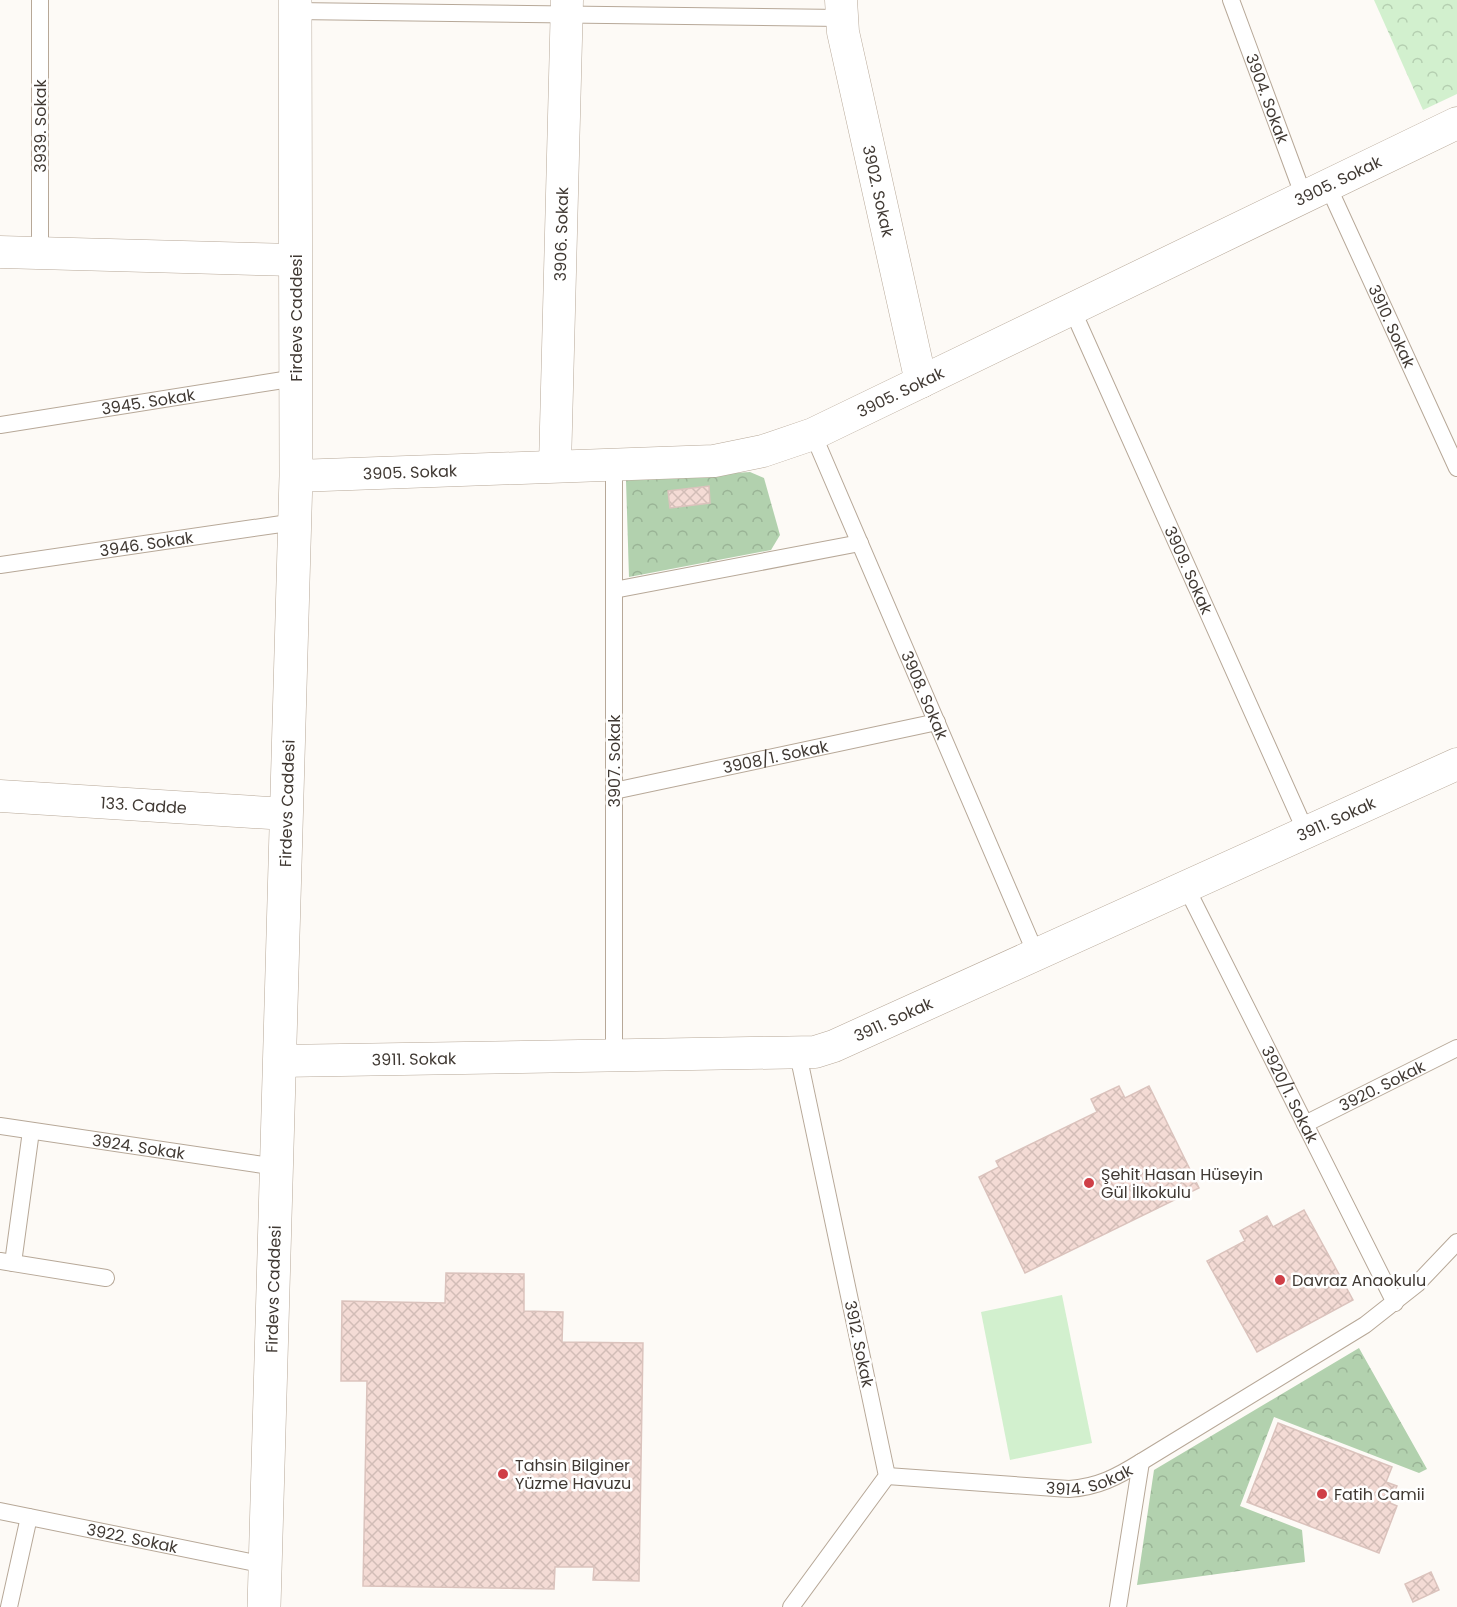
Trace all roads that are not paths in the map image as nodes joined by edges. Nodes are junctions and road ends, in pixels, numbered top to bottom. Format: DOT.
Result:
graph roads {
  1 [pos="40,0"];
  2 [pos="1231,0"];
  3 [pos="295,6"];
  4 [pos="567,7"];
  5 [pos="841,9"];
  6 [pos="1457,123"];
  7 [pos="1316,192"];
  8 [pos="0,252"];
  9 [pos="40,253"];
  10 [pos="295,260"];
  11 [pos="1072,309"];
  12 [pos="296,378"];
  13 [pos="921,382"];
  14 [pos="0,425"];
  15 [pos="813,434"];
  16 [pos="614,464"];
  17 [pos="555,466"];
  18 [pos="1457,468"];
  19 [pos="296,476"];
  20 [pos="295,522"];
  21 [pos="860,543"];
  22 [pos="0,565"];
  23 [pos="614,590"];
  24 [pos="937,722"];
  25 [pos="1457,764"];
  26 [pos="614,791"];
  27 [pos="0,796"];
  28 [pos="286,814"];
  29 [pos="1306,832"];
  30 [pos="1186,886"];
  31 [pos="1036,954"];
  32 [pos="1457,1048"];
  33 [pos="798,1054"];
  34 [pos="614,1057"];
  35 [pos="280,1061"];
  36 [pos="1305,1124"];
  37 [pos="0,1126"];
  38 [pos="31,1131"];
  39 [pos="277,1167"];
  40 [pos="1457,1242"];
  41 [pos="6,1262"];
  42 [pos="106,1278"];
  43 [pos="1395,1303"];
  44 [pos="1141,1462"];
  45 [pos="887,1476"];
  46 [pos="0,1511"];
  47 [pos="28,1517"];
  48 [pos="265,1565"];
  49 [pos="9,1607"];
  50 [pos="264,1607"];
  51 [pos="792,1607"];
  52 [pos="1118,1607"];
  1 -- 9 [label="lane, 3939. Sokak"];
  2 -- 7 [label="lane, 3904. Sokak"];
  3 -- 4 [label="lane"];
  3 -- 10 [label="street, Firdevs Caddesi"];
  4 -- 5 [label="lane"];
  4 -- 17 [label="street, 3906. Sokak"];
  5 -- 13 [label="street, 3902. Sokak"];
  6 -- 7 [label="street, 3905. Sokak"];
  7 -- 11 [label="street, 3905. Sokak"];
  7 -- 18 [label="lane, 3910. Sokak"];
  8 -- 9 [label="street"];
  9 -- 10 [label="street"];
  10 -- 12 [label="street, Firdevs Caddesi"];
  11 -- 13 [label="street, 3905. Sokak"];
  11 -- 29 [label="lane, 3909. Sokak"];
  12 -- 14 [label="lane, 3945. Sokak"];
  12 -- 19 [label="street, Firdevs Caddesi"];
  13 -- 15 [label="street, 3905. Sokak"];
  15 -- 16 [label="street, 3905. Sokak"];
  15 -- 21 [label="lane, 3908. Sokak"];
  16 -- 17 [label="street, 3905. Sokak"];
  16 -- 23 [label="lane, 3907. Sokak"];
  17 -- 19 [label="street, 3905. Sokak"];
  19 -- 20 [label="street, Firdevs Caddesi"];
  20 -- 22 [label="lane, 3946. Sokak"];
  20 -- 28 [label="street, Firdevs Caddesi"];
  21 -- 23 [label="lane"];
  21 -- 24 [label="lane, 3908. Sokak"];
  23 -- 26 [label="lane, 3907. Sokak"];
  24 -- 26 [label="lane, 3908/1. Sokak"];
  24 -- 31 [label="lane, 3908. Sokak"];
  25 -- 29 [label="street, 3911. Sokak"];
  26 -- 34 [label="lane, 3907. Sokak"];
  27 -- 28 [label="street, 133. Cadde"];
  28 -- 35 [label="street, Firdevs Caddesi"];
  29 -- 30 [label="street, 3911. Sokak"];
  30 -- 31 [label="street, 3911. Sokak"];
  30 -- 36 [label="lane, 3920/1. Sokak"];
  31 -- 33 [label="street, 3911. Sokak"];
  32 -- 36 [label="lane, 3920. Sokak"];
  33 -- 34 [label="street, 3911. Sokak"];
  33 -- 45 [label="lane, 3912. Sokak"];
  34 -- 35 [label="street, 3911. Sokak"];
  35 -- 39 [label="street, Firdevs Caddesi"];
  36 -- 43 [label="lane, 3920/1. Sokak"];
  37 -- 38 [label="lane, 3924. Sokak"];
  38 -- 39 [label="lane, 3924. Sokak"];
  38 -- 41 [label="lane"];
  39 -- 48 [label="street, Firdevs Caddesi"];
  40 -- 43 [label="lane"];
  41 -- 42 [label="lane"];
  43 -- 44 [label="lane"];
  44 -- 45 [label="lane, 3914. Sokak"];
  44 -- 52 [label="lane, 3914. Sokak"];
  45 -- 51 [label="lane"];
  46 -- 47 [label="lane, 3922. Sokak"];
  47 -- 48 [label="lane, 3922. Sokak"];
  47 -- 49 [label="lane"];
  48 -- 50 [label="street, Firdevs Caddesi"];
}
